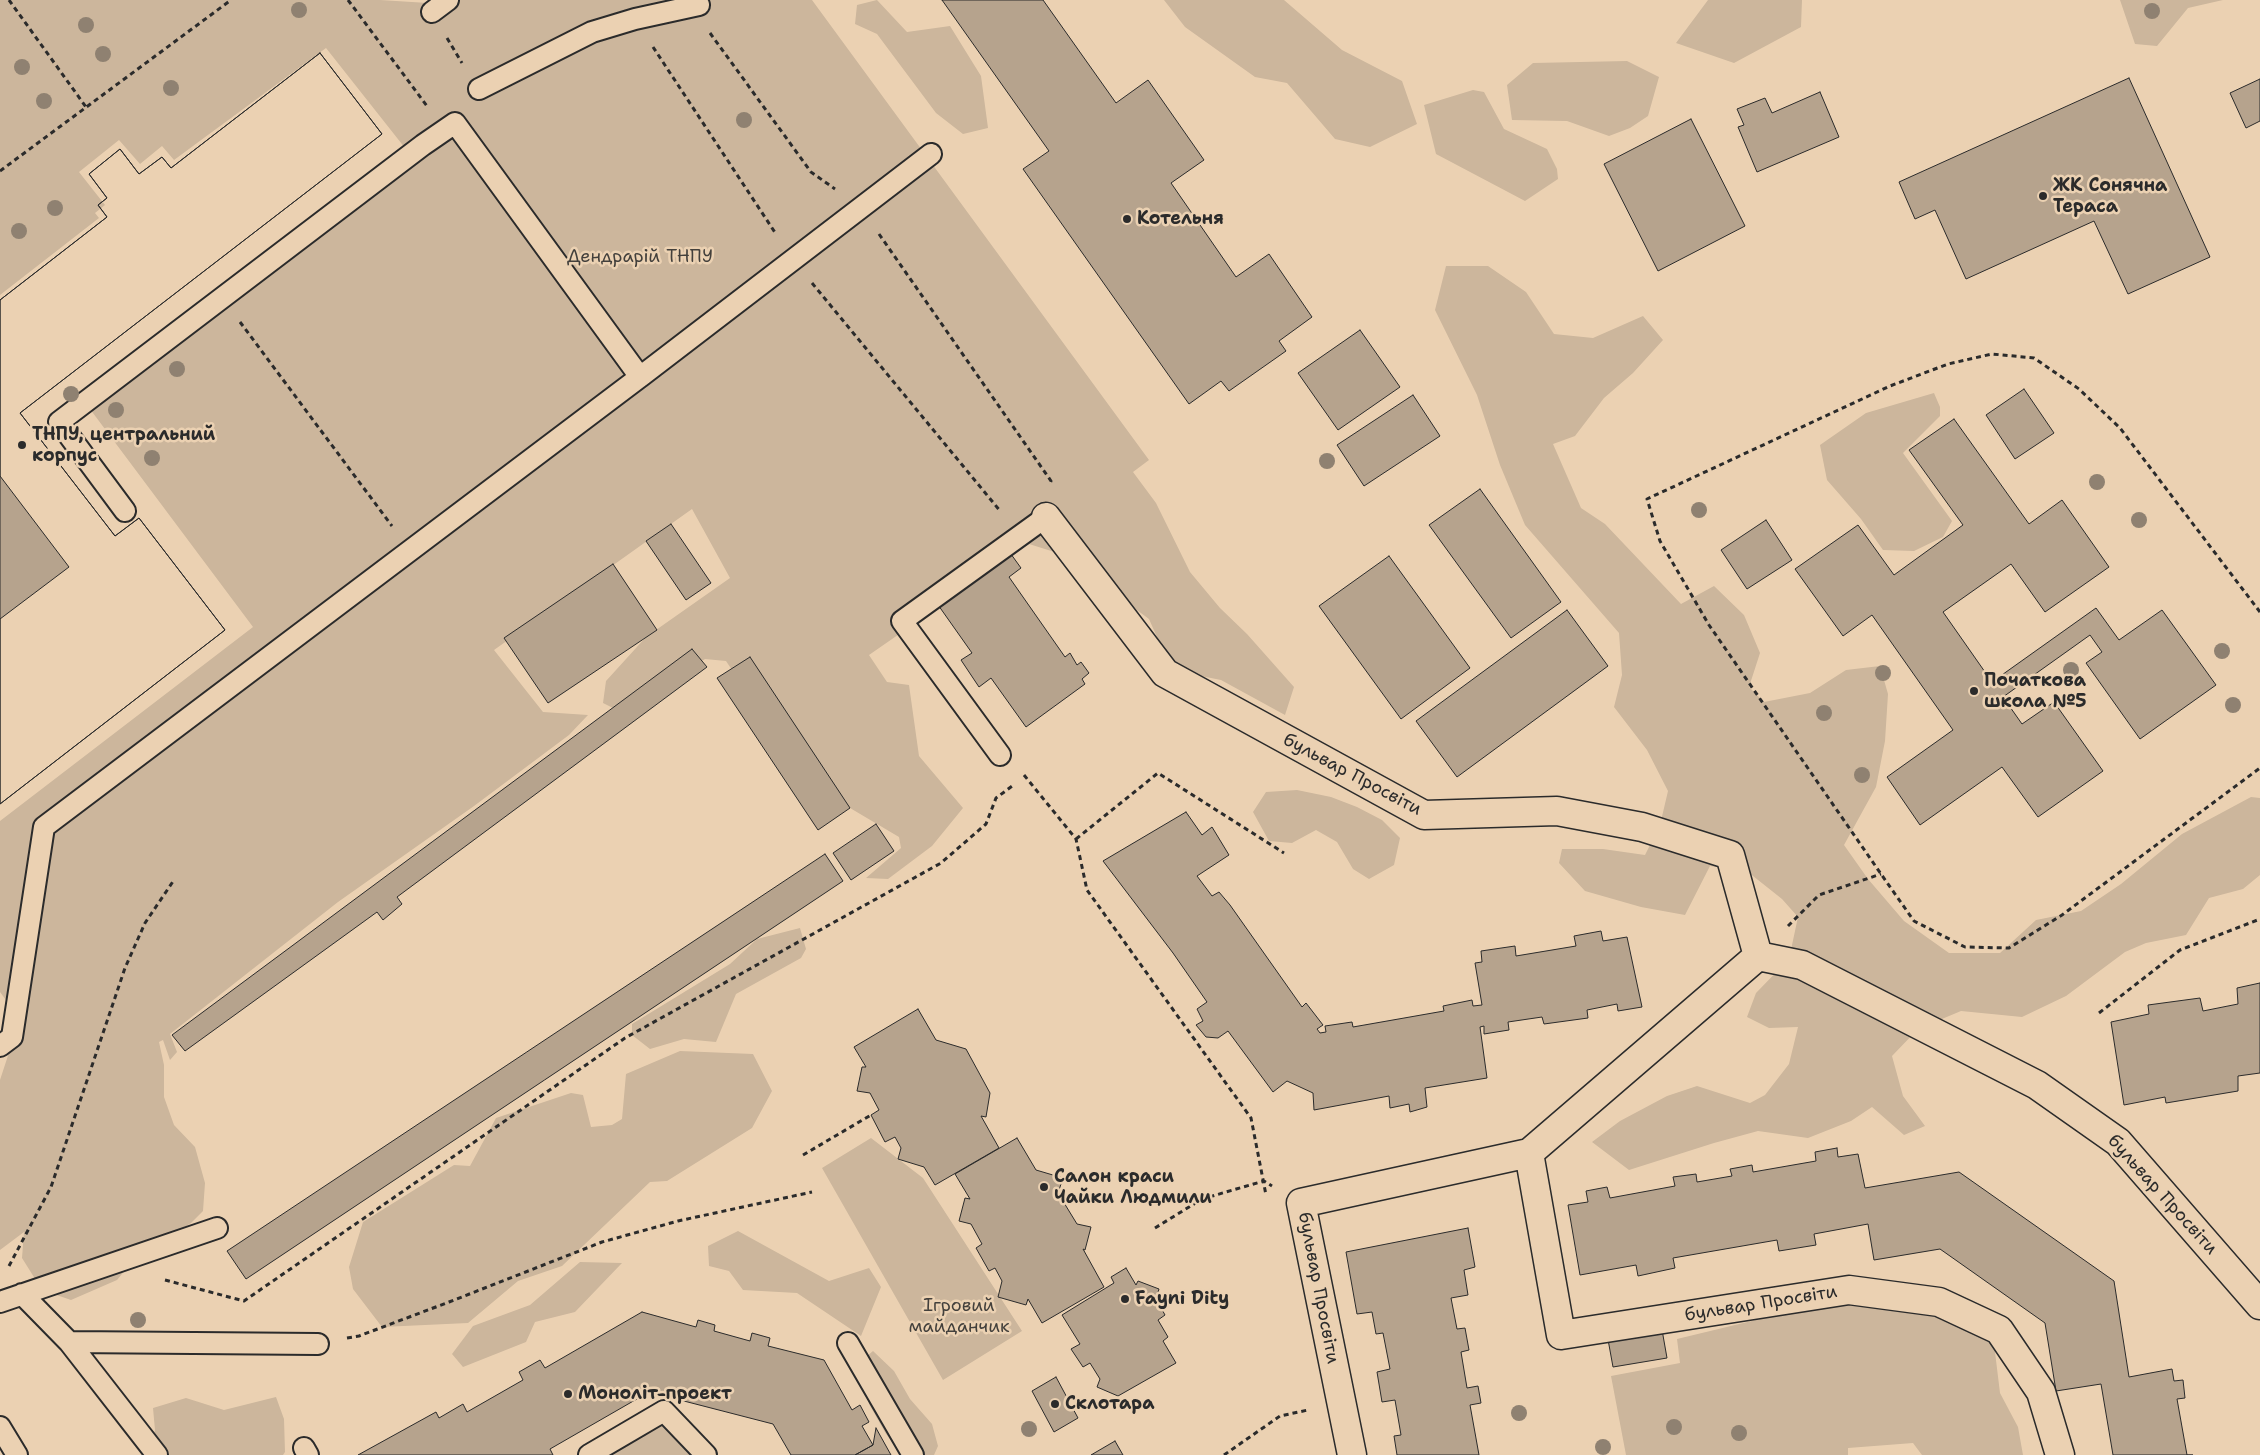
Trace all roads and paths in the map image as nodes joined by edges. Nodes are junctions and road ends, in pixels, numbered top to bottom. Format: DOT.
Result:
graph roads {
  1 [pos="9,0"];
  2 [pos="231,0"];
  3 [pos="348,0"];
  4 [pos="448,0"];
  5 [pos="695,6"];
  6 [pos="432,12"];
  7 [pos="635,19"];
  8 [pos="479,90"];
  9 [pos="86,107"];
  10 [pos="445,130"];
  11 [pos="931,154"];
  12 [pos="0,171"];
  13 [pos="861,208"];
  14 [pos="793,260"];
  15 [pos="222,298"];
  16 [pos="640,377"];
  17 [pos="125,511"];
  18 [pos="1046,516"];
  19 [pos="1020,536"];
  20 [pos="410,550"];
  21 [pos="2260,612"];
  22 [pos="1000,755"];
  23 [pos="2260,768"];
  24 [pos="1025,776"];
  25 [pos="1076,839"];
  26 [pos="1284,853"];
  27 [pos="1881,874"];
  28 [pos="174,880"];
  29 [pos="2260,919"];
  30 [pos="1758,956"];
  31 [pos="2099,1012"];
  32 [pos="0,1046"];
  33 [pos="871,1115"];
  34 [pos="1529,1153"];
  35 [pos="803,1155"];
  36 [pos="1264,1181"];
  37 [pos="812,1192"];
  38 [pos="1268,1200"];
  39 [pos="1301,1203"];
  40 [pos="217,1228"];
  41 [pos="1155,1228"];
  42 [pos="161,1279"];
  43 [pos="12,1298"];
  44 [pos="2260,1305"];
  45 [pos="69,1342"];
  46 [pos="318,1344"];
  47 [pos="848,1344"];
  48 [pos="1311,1418"];
  49 [pos="0,1427"];
  50 [pos="17,1455"];
  51 [pos="157,1455"];
  52 [pos="589,1455"];
  53 [pos="706,1455"];
  54 [pos="913,1455"];
  55 [pos="1224,1455"];
  56 [pos="1352,1455"];
  57 [pos="2060,1455"];
  1 -- 9 [label="path"];
  2 -- 9 [label="path"];
  3 -- 10 [label="path"];
  4 -- 6 [label="lane"];
  5 -- 7 [label="lane"];
  5 -- 13 [label="path"];
  6 -- 8 [label="path"];
  7 -- 8 [label="lane"];
  7 -- 14 [label="path"];
  9 -- 12 [label="path"];
  10 -- 15 [label="lane"];
  10 -- 16 [label="lane"];
  11 -- 13 [label="lane"];
  13 -- 14 [label="lane"];
  13 -- 18 [label="path"];
  14 -- 16 [label="lane"];
  14 -- 19 [label="path"];
  15 -- 17 [label="lane"];
  15 -- 20 [label="path"];
  16 -- 20 [label="lane"];
  18 -- 19 [label="lane"];
  18 -- 30 [label="street, бульвар Просвіти"];
  19 -- 22 [label="lane"];
  20 -- 32 [label="lane"];
  21 -- 27 [label="path"];
  22 -- 24 [label="path"];
  23 -- 27 [label="path"];
  24 -- 25 [label="path"];
  24 -- 42 [label="path"];
  25 -- 26 [label="path"];
  25 -- 36 [label="path"];
  27 -- 30 [label="path"];
  28 -- 43 [label="path"];
  29 -- 31 [label="path"];
  30 -- 34 [label="street, бульвар Просвіти"];
  30 -- 44 [label="street, бульвар Просвіти"];
  33 -- 35 [label="path"];
  34 -- 39 [label="street, бульвар Просвіти"];
  34 -- 57 [label="street, бульвар Просвіти"];
  36 -- 38 [label="path"];
  36 -- 39 [label="path"];
  36 -- 41 [label="path"];
  37 -- 46 [label="path"];
  39 -- 56 [label="street, бульвар Просвіти"];
  40 -- 43 [label="lane"];
  43 -- 45 [label="lane"];
  45 -- 46 [label="lane"];
  45 -- 51 [label="lane"];
  47 -- 54 [label="lane"];
  48 -- 55 [label="path"];
  49 -- 50 [label="lane"];
  52 -- 53 [label="lane"];
}
